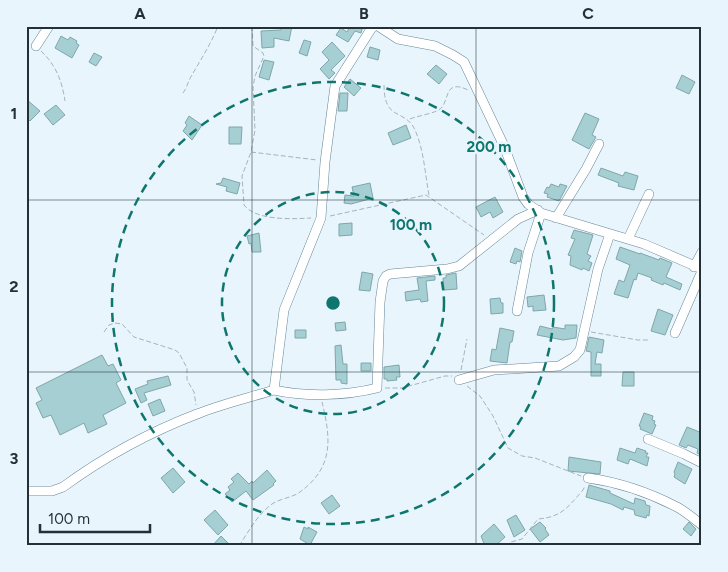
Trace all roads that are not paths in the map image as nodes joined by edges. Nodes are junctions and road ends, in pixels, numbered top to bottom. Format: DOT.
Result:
graph roads {
  1 [pos="49,26"];
  2 [pos="374,26"];
  3 [pos="378,26"];
  4 [pos="36,46"];
  5 [pos="599,144"];
  6 [pos="649,194"];
  7 [pos="539,211"];
  8 [pos="556,218"];
  9 [pos="610,234"];
  10 [pos="628,239"];
  11 [pos="702,252"];
  12 [pos="699,269"];
  13 [pos="518,311"];
  14 [pos="675,332"];
  15 [pos="459,380"];
  16 [pos="274,390"];
  17 [pos="648,439"];
  18 [pos="702,463"];
  19 [pos="588,478"];
  20 [pos="26,491"];
  21 [pos="702,525"];
  1 -- 4 [label="street"];
  2 -- 16 [label="street"];
  3 -- 7 [label="street"];
  5 -- 8 [label="street"];
  6 -- 10 [label="street"];
  7 -- 8 [label="street"];
  7 -- 13 [label="street"];
  7 -- 16 [label="street"];
  8 -- 9 [label="street"];
  9 -- 10 [label="street"];
  9 -- 15 [label="street"];
  10 -- 12 [label="street"];
  11 -- 12 [label="street"];
  12 -- 14 [label="street"];
  16 -- 20 [label="street"];
  17 -- 18 [label="street"];
  19 -- 21 [label="street"];
}
